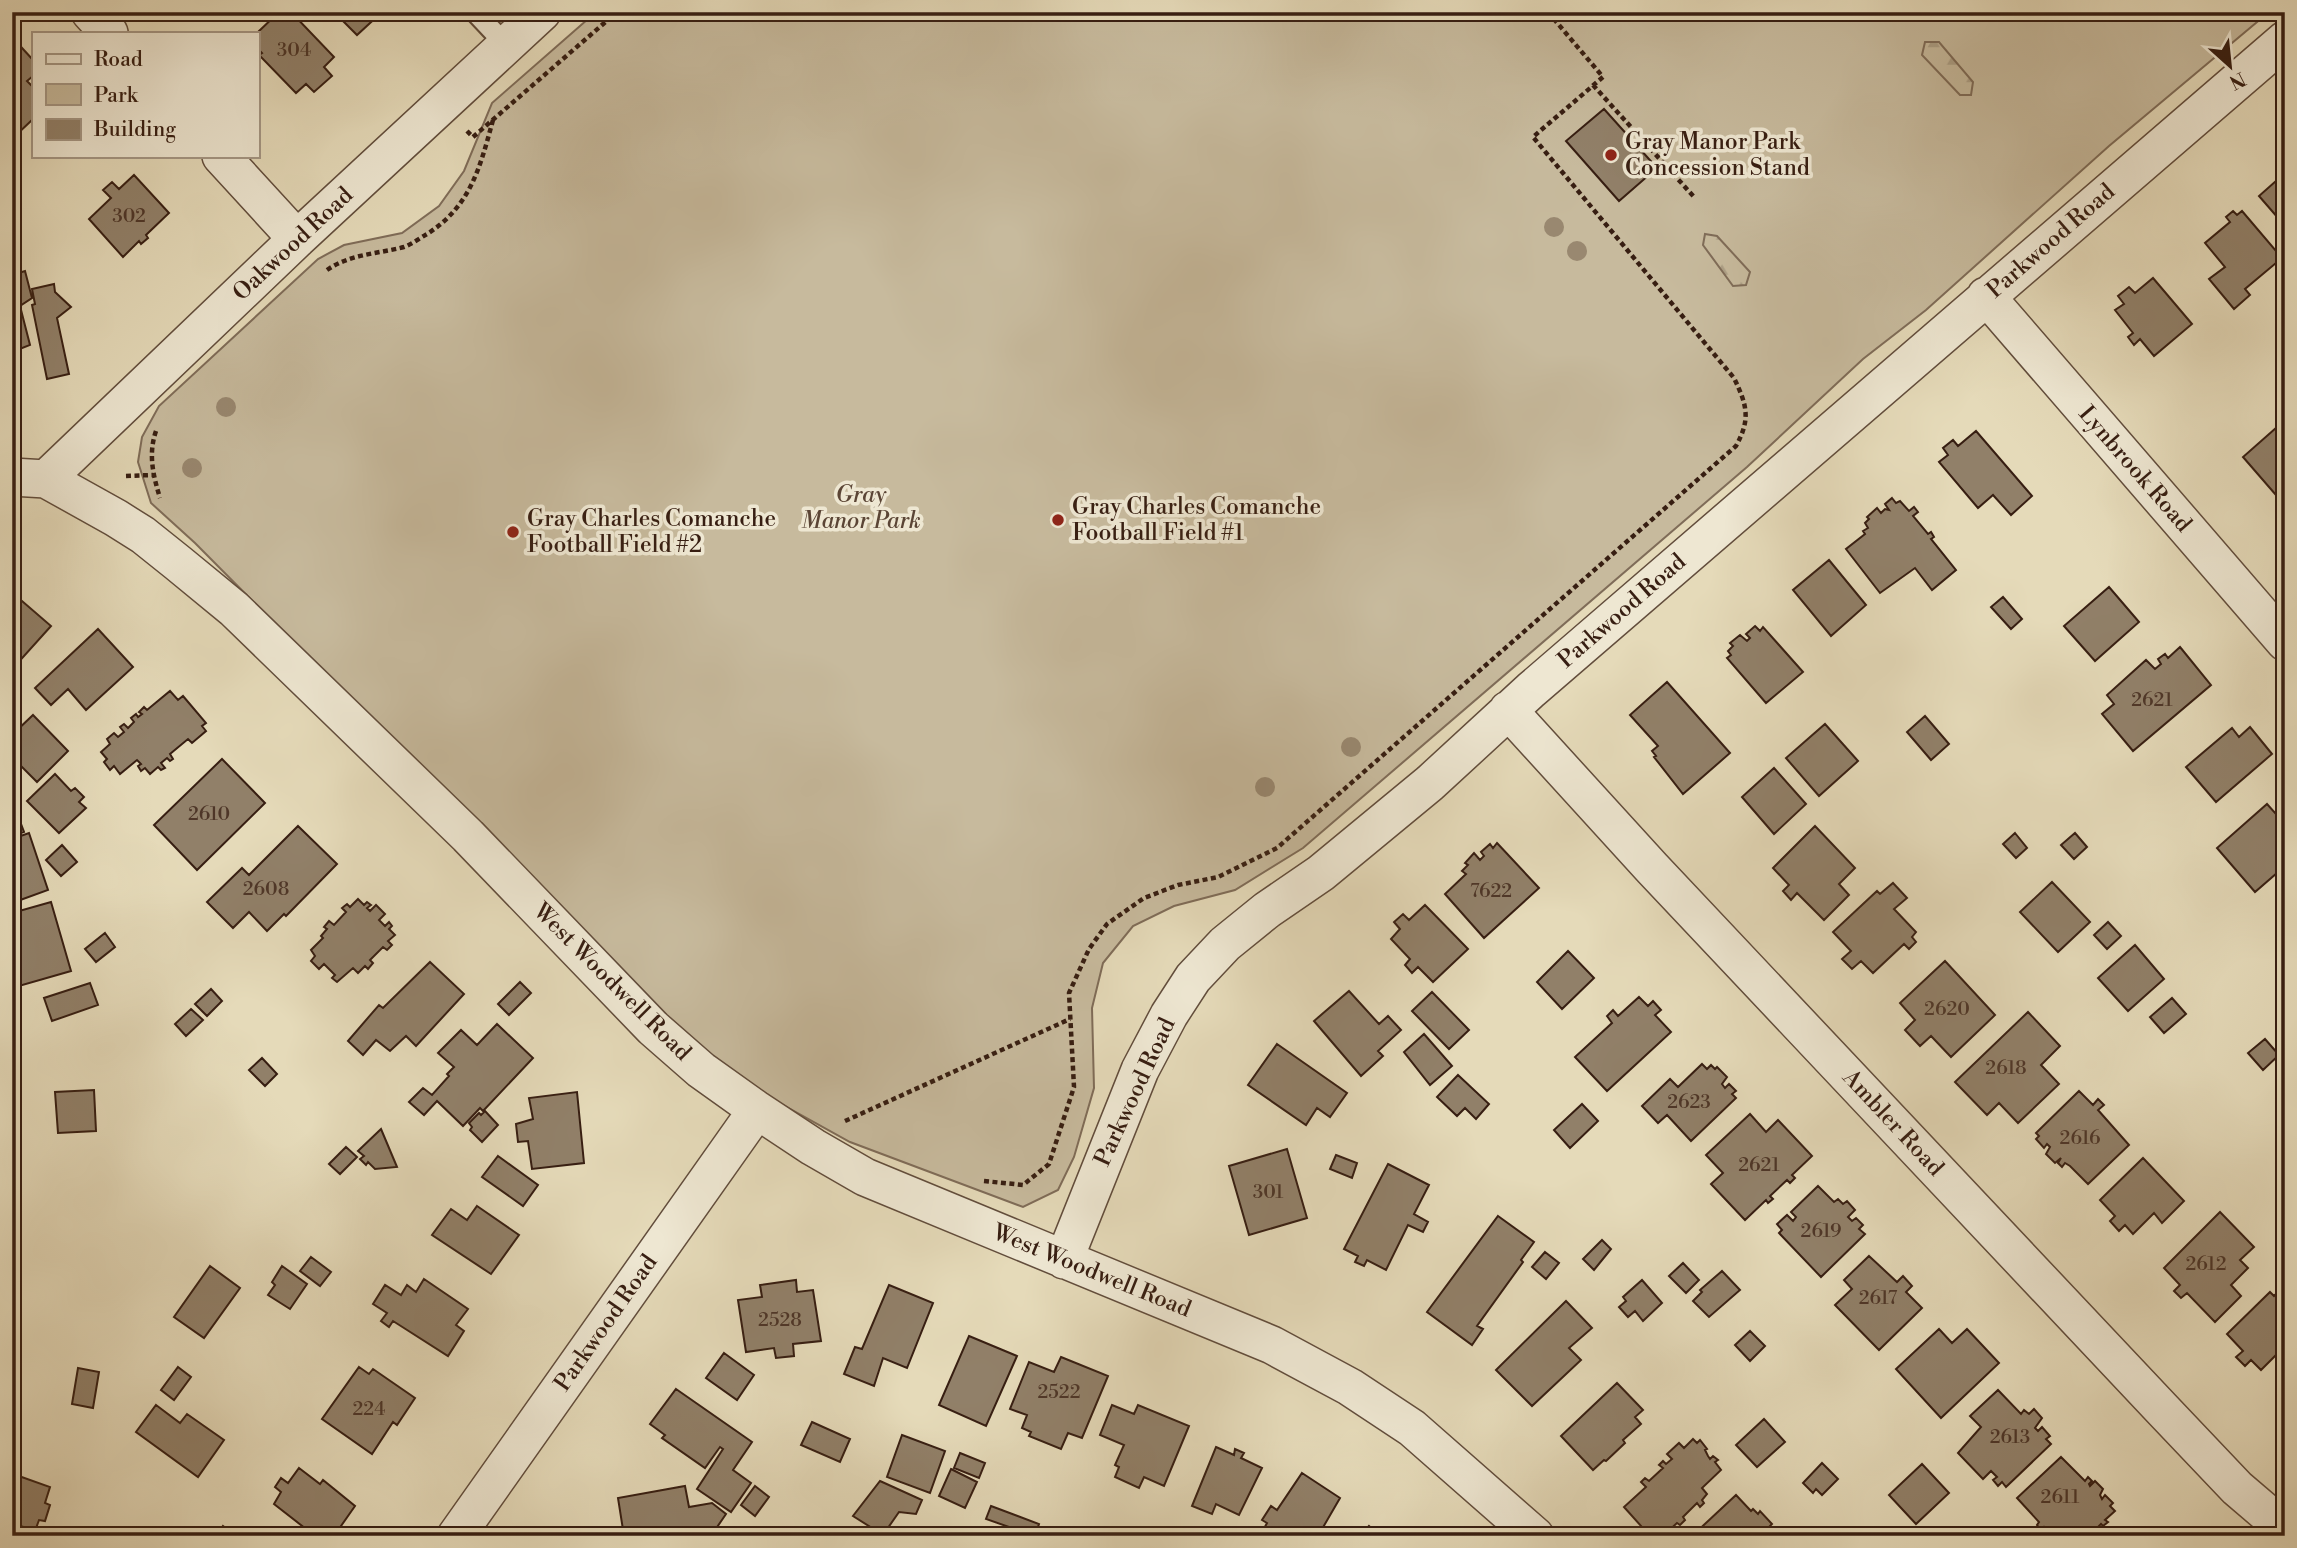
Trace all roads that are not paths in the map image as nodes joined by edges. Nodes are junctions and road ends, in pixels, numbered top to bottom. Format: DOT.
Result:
graph roads {
  1 [pos="90,12"];
  2 [pos="475,12"];
  3 [pos="542,12"];
  4 [pos="109,32"];
  5 [pos="2285,40"];
  6 [pos="507,46"];
  7 [pos="223,158"];
  8 [pos="297,239"];
  9 [pos="1986,296"];
  10 [pos="29,478"];
  11 [pos="2285,642"];
  12 [pos="1508,710"];
  13 [pos="757,1110"];
  14 [pos="1065,1260"];
  15 [pos="2285,1529"];
  16 [pos="456,1536"];
  17 [pos="1535,1536"];
  1 -- 4 [label="street"];
  2 -- 6 [label="lane"];
  3 -- 6 [label="street, Oakwood Road"];
  5 -- 9 [label="street, Parkwood Road"];
  6 -- 8 [label="street, Oakwood Road"];
  7 -- 8 [label="street"];
  8 -- 10 [label="street, Oakwood Road"];
  9 -- 11 [label="street, Lynbrook Road"];
  9 -- 12 [label="street, Parkwood Road"];
  10 -- 13 [label="street, West Woodwell Road"];
  12 -- 14 [label="street, Parkwood Road"];
  12 -- 15 [label="street, Ambler Road"];
  13 -- 14 [label="street, West Woodwell Road"];
  13 -- 16 [label="street, Parkwood Road"];
  14 -- 17 [label="street, West Woodwell Road"];
}
